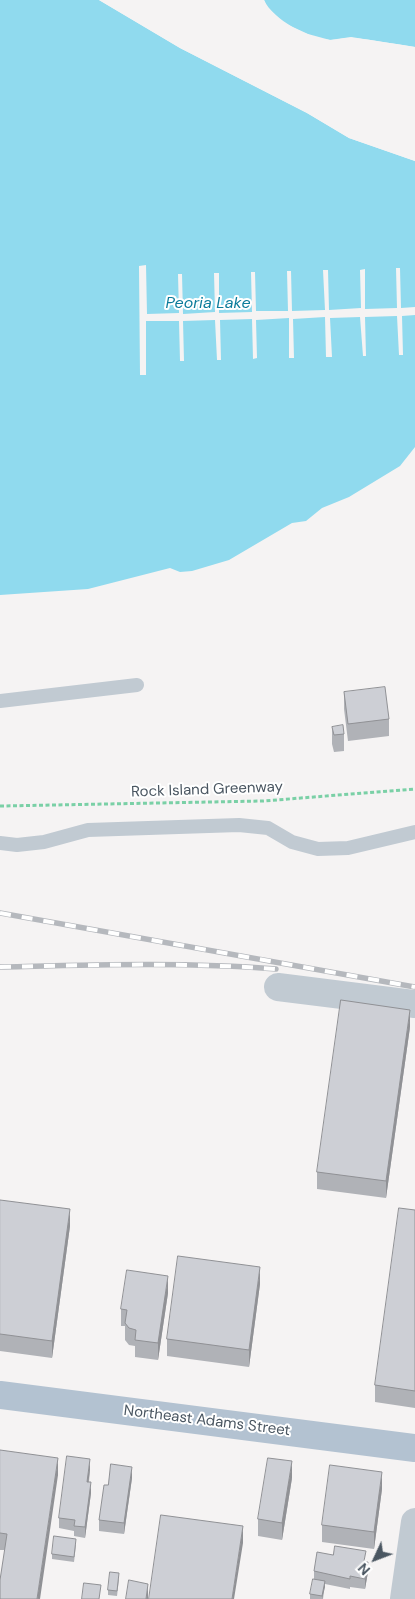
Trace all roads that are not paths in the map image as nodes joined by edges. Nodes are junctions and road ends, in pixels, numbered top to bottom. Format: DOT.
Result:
graph roads {
  1 [pos="136,685"];
  2 [pos="0,701"];
  3 [pos="415,832"];
  4 [pos="0,843"];
  5 [pos="278,987"];
  6 [pos="415,1004"];
  7 [pos="0,1395"];
  8 [pos="415,1448"];
  9 [pos="415,1522"];
  10 [pos="404,1599"];
  1 -- 2 [label="lane"];
  3 -- 4 [label="lane"];
  5 -- 6 [label="street"];
  7 -- 8 [label="main road, Northeast Adams Street"];
  9 -- 10 [label="street"];
}
